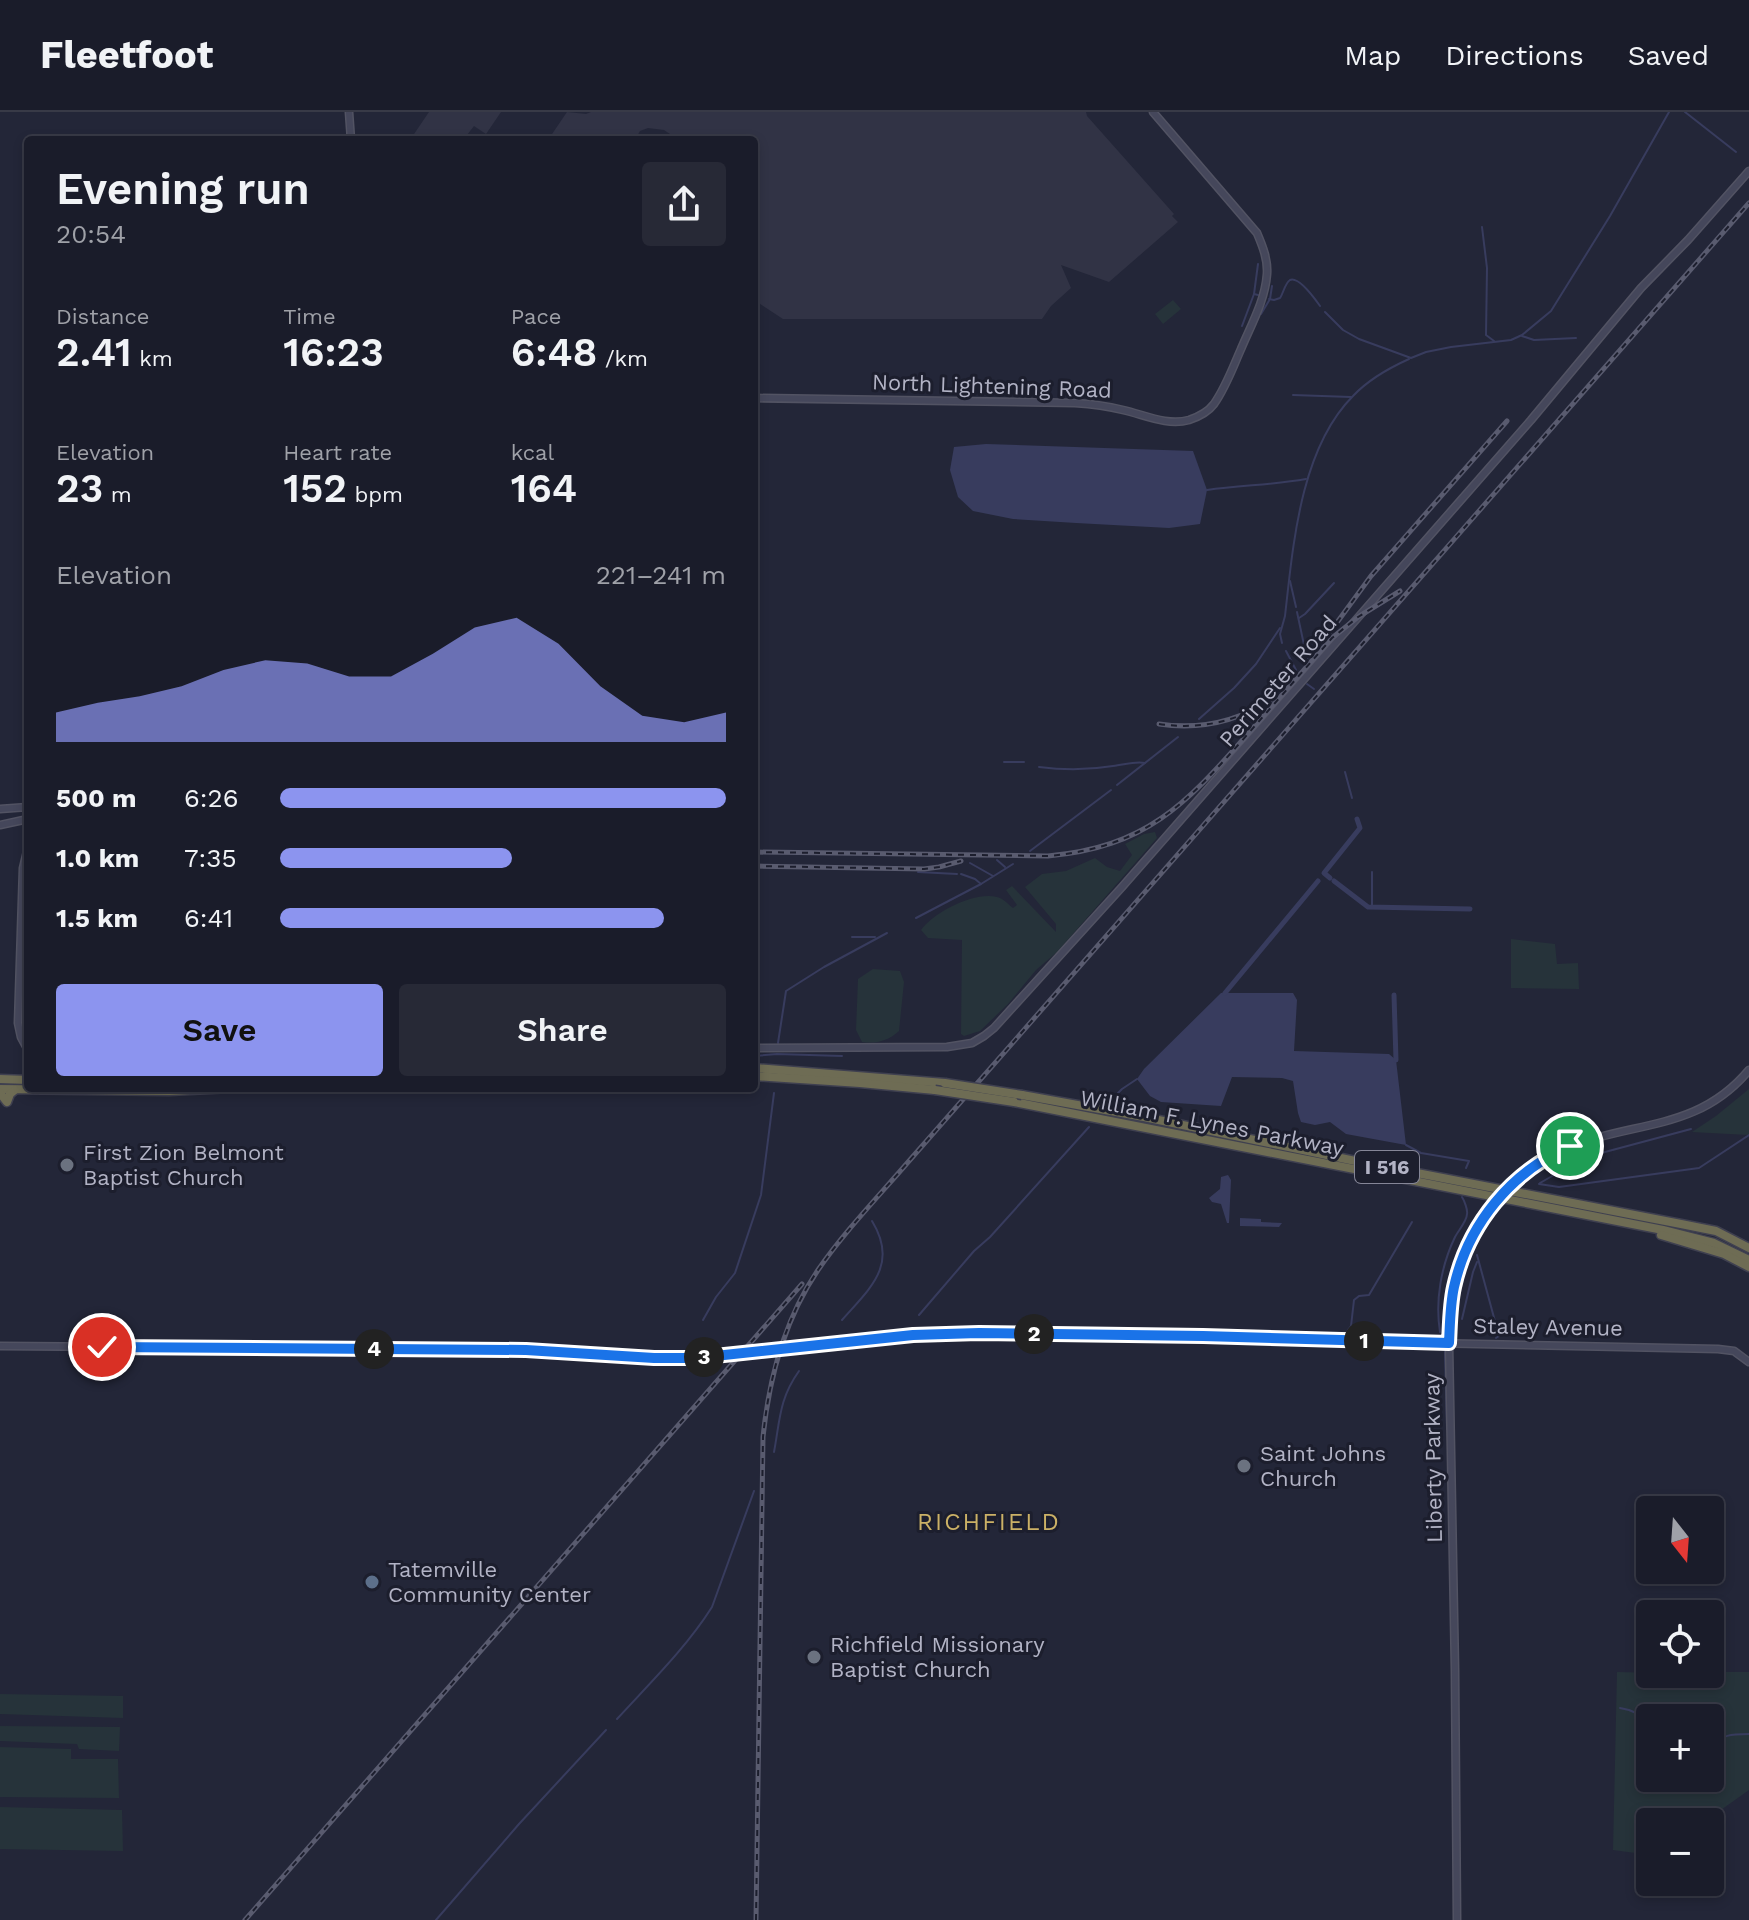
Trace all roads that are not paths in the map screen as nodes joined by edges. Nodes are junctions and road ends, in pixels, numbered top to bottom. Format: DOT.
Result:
graph roads {
  1 [pos="349,112"];
  2 [pos="1153,112"];
  3 [pos="351,136"];
  4 [pos="1749,171"];
  5 [pos="758,398"];
  6 [pos="24,807"];
  7 [pos="14,808"];
  8 [pos="0,809"];
  9 [pos="24,822"];
  10 [pos="16,823"];
  11 [pos="0,825"];
  12 [pos="24,864"];
  13 [pos="24,1043"];
  14 [pos="758,1048"];
  15 [pos="758,1068"];
  16 [pos="1747,1073"];
  17 [pos="758,1076"];
  18 [pos="0,1079"];
  19 [pos="24,1080"];
  20 [pos="24,1089"];
  21 [pos="0,1091"];
  22 [pos="1018,1099"];
  23 [pos="1598,1217"];
  24 [pos="1716,1231"];
  25 [pos="1749,1241"];
  26 [pos="1749,1248"];
  27 [pos="1749,1260"];
  28 [pos="1749,1267"];
  29 [pos="1449,1343"];
  30 [pos="0,1346"];
  31 [pos="1749,1362"];
  32 [pos="1457,1920"];
  1 -- 3 [label="street"];
  2 -- 5 [label="street, North Lightening Road"];
  4 -- 14 [label="street, Perimeter Road"];
  6 -- 7 [label="street"];
  7 -- 8 [label="street"];
  7 -- 10 [label="street"];
  9 -- 10 [label="street"];
  10 -- 11 [label="street"];
  12 -- 13 [label="street"];
  15 -- 22 [label="highway, William F. Lynes Parkway / I 516, bridge"];
  16 -- 29 [label="street, Liberty Parkway, bridge"];
  17 -- 22 [label="highway, William F. Lynes Parkway / I 516, bridge"];
  18 -- 19 [label="highway"];
  20 -- 21 [label="highway"];
  22 -- 23 [label="highway, William F. Lynes Parkway / I 516"];
  22 -- 24 [label="highway, William F. Lynes Parkway / I 516"];
  23 -- 27 [label="highway, William F. Lynes Parkway / I 516"];
  23 -- 28 [label="highway"];
  24 -- 25 [label="highway"];
  24 -- 26 [label="highway, William F. Lynes Parkway / I 516"];
  29 -- 30 [label="street, Staley Avenue, bridge"];
  29 -- 31 [label="street, Staley Avenue"];
  29 -- 32 [label="street, Liberty Parkway"];
}
